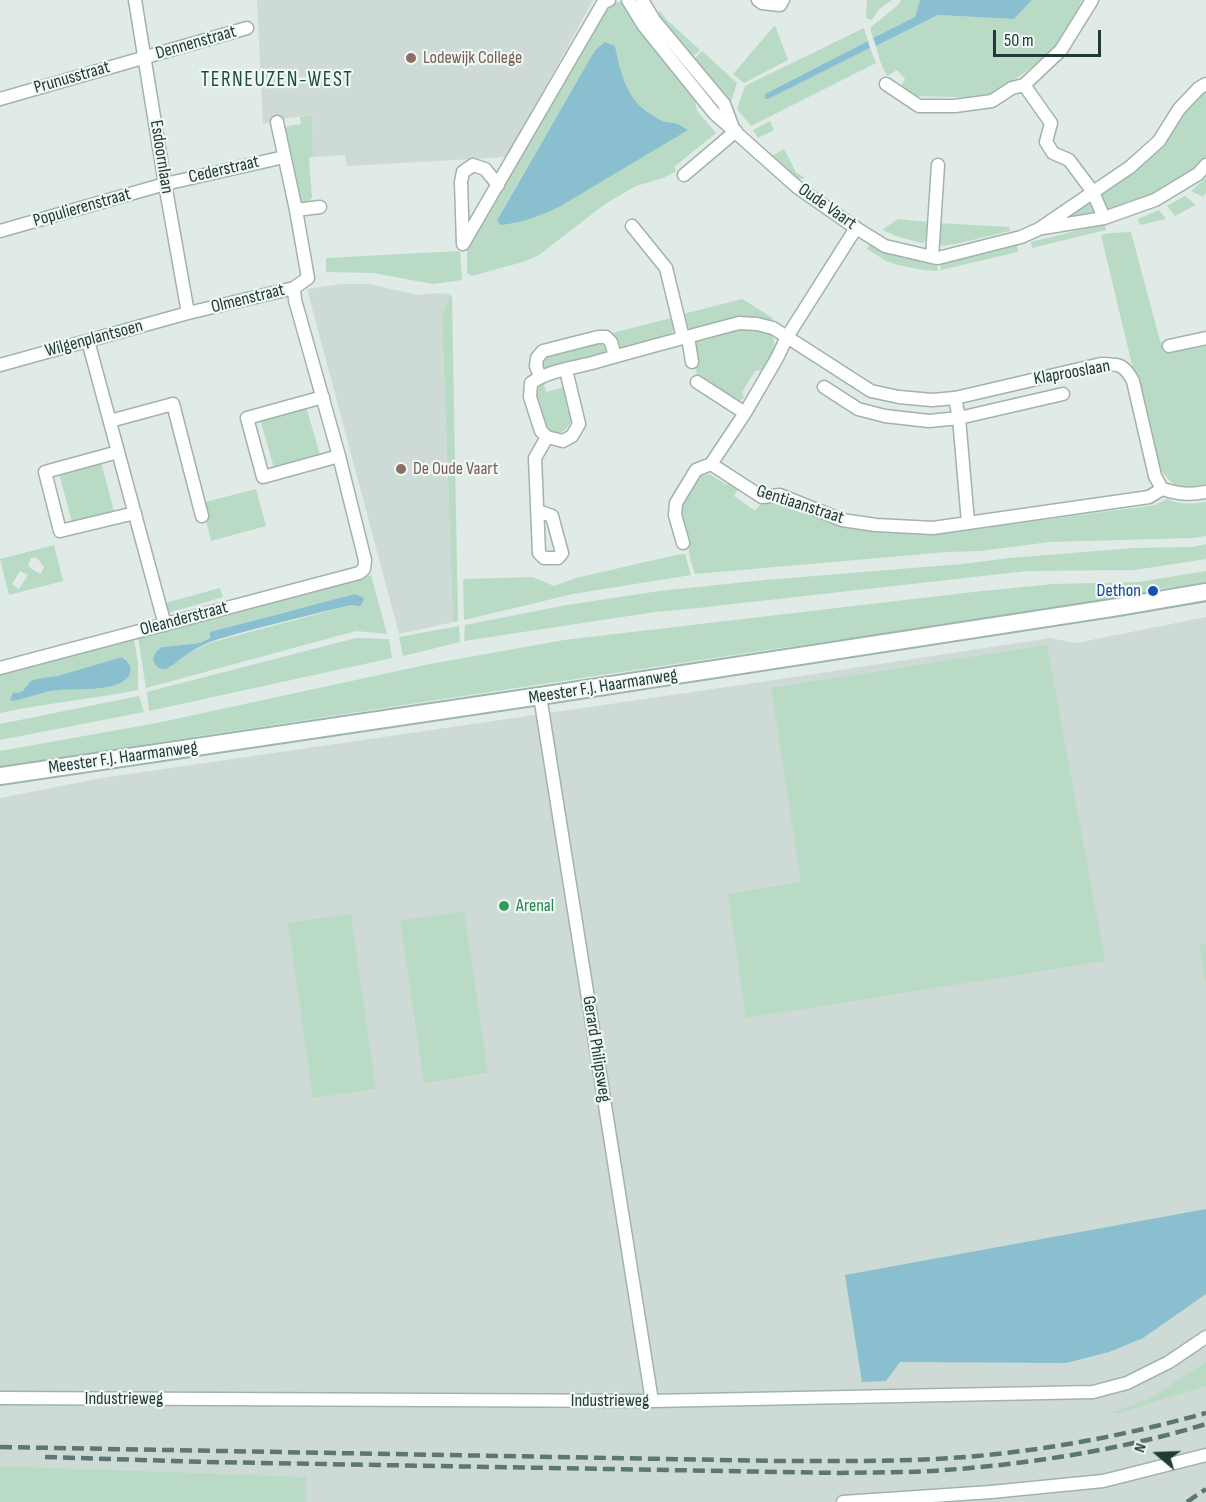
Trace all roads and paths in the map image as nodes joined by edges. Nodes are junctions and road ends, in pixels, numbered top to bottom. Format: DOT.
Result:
graph roads {
  1 [pos="135,0"];
  2 [pos="609,0"];
  3 [pos="628,0"];
  4 [pos="642,0"];
  5 [pos="758,0"];
  6 [pos="783,0"];
  7 [pos="1092,0"];
  8 [pos="247,28"];
  9 [pos="144,57"];
  10 [pos="886,84"];
  11 [pos="1206,84"];
  12 [pos="1024,86"];
  13 [pos="0,99"];
  14 [pos="277,122"];
  15 [pos="735,130"];
  16 [pos="284,157"];
  17 [pos="938,165"];
  18 [pos="1206,165"];
  19 [pos="684,175"];
  20 [pos="165,184"];
  21 [pos="498,184"];
  22 [pos="1093,192"];
  23 [pos="320,207"];
  24 [pos="296,210"];
  25 [pos="1104,218"];
  26 [pos="632,226"];
  27 [pos="856,228"];
  28 [pos="1039,229"];
  29 [pos="0,231"];
  30 [pos="932,257"];
  31 [pos="294,288"];
  32 [pos="189,313"];
  33 [pos="787,337"];
  34 [pos="685,338"];
  35 [pos="1206,338"];
  36 [pos="88,341"];
  37 [pos="1169,346"];
  38 [pos="615,356"];
  39 [pos="692,362"];
  40 [pos="0,365"];
  41 [pos="566,370"];
  42 [pos="540,377"];
  43 [pos="697,382"];
  44 [pos="824,387"];
  45 [pos="1064,394"];
  46 [pos="323,398"];
  47 [pos="955,398"];
  48 [pos="745,413"];
  49 [pos="959,418"];
  50 [pos="110,421"];
  51 [pos="547,437"];
  52 [pos="118,452"];
  53 [pos="339,456"];
  54 [pos="711,464"];
  55 [pos="1162,489"];
  56 [pos="1206,492"];
  57 [pos="538,511"];
  58 [pos="135,513"];
  59 [pos="202,516"];
  60 [pos="968,522"];
  61 [pos="682,543"];
  62 [pos="1206,592"];
  63 [pos="165,625"];
  64 [pos="0,668"];
  65 [pos="540,696"];
  66 [pos="0,776"];
  67 [pos="1206,1337"];
  68 [pos="0,1398"];
  69 [pos="652,1401"];
  70 [pos="1206,1455"];
  71 [pos="843,1502"];
  1 -- 9 [label="street, Esdoornlaan"];
  2 -- 21 [label="street"];
  3 -- 15 [label="street, Oude Vaart"];
  4 -- 15 [label="street, Oude Vaart"];
  5 -- 6 [label="street"];
  7 -- 12 [label="street"];
  8 -- 9 [label="street, Dennenstraat"];
  9 -- 13 [label="street, Prunusstraat"];
  9 -- 20 [label="street, Esdoornlaan"];
  10 -- 12 [label="street"];
  11 -- 22 [label="street, Oude Vaart"];
  12 -- 22 [label="street"];
  14 -- 16 [label="street, Olmenstraat"];
  15 -- 19 [label="street"];
  15 -- 27 [label="street, Oude Vaart"];
  16 -- 20 [label="street, Cederstraat"];
  16 -- 24 [label="street, Olmenstraat"];
  17 -- 30 [label="street"];
  18 -- 25 [label="street, Oude Vaart"];
  20 -- 29 [label="street, Populierenstraat"];
  20 -- 32 [label="street, Esdoornlaan"];
  21 -- 21 [label="street"];
  22 -- 25 [label="street"];
  22 -- 28 [label="street, Oude Vaart"];
  23 -- 24 [label="street"];
  24 -- 31 [label="street, Olmenstraat"];
  25 -- 28 [label="street, Oude Vaart"];
  26 -- 34 [label="street"];
  27 -- 30 [label="street, Oude Vaart"];
  27 -- 33 [label="street"];
  28 -- 30 [label="street, Oude Vaart"];
  31 -- 32 [label="street, Olmenstraat"];
  31 -- 46 [label="street"];
  32 -- 36 [label="street, Wilgenplantsoen"];
  33 -- 34 [label="street, Klaprooslaan"];
  33 -- 47 [label="street, Klaprooslaan"];
  33 -- 48 [label="street"];
  34 -- 38 [label="street, Klaprooslaan"];
  34 -- 39 [label="street"];
  35 -- 37 [label="street"];
  36 -- 40 [label="street, Wilgenplantsoen"];
  36 -- 50 [label="street"];
  38 -- 41 [label="street, Klaprooslaan"];
  38 -- 42 [label="street"];
  41 -- 42 [label="street, Klaprooslaan"];
  41 -- 51 [label="street"];
  42 -- 51 [label="street"];
  43 -- 48 [label="street"];
  44 -- 49 [label="street, Klaprooslaan"];
  45 -- 49 [label="street, Klaprooslaan"];
  46 -- 53 [label="street"];
  46 -- 53 [label="street"];
  47 -- 49 [label="street"];
  47 -- 55 [label="street, Klaprooslaan"];
  48 -- 54 [label="street"];
  49 -- 60 [label="street"];
  50 -- 52 [label="street"];
  50 -- 59 [label="street"];
  51 -- 57 [label="street"];
  52 -- 58 [label="street"];
  52 -- 58 [label="street"];
  53 -- 63 [label="street, Oleanderstraat"];
  54 -- 60 [label="street, Gentiaanstraat"];
  54 -- 61 [label="street"];
  55 -- 56 [label="street"];
  55 -- 60 [label="street, Gentiaanstraat"];
  58 -- 63 [label="street"];
  62 -- 65 [label="main road, Meester F.J. Haarmanweg"];
  63 -- 64 [label="street, Oleanderstraat"];
  65 -- 66 [label="main road, Meester F.J. Haarmanweg"];
  65 -- 69 [label="street, Gerard Philipsweg"];
  67 -- 69 [label="street, Industrieweg"];
  68 -- 69 [label="street, Industrieweg"];
  70 -- 71 [label="street"];
}
